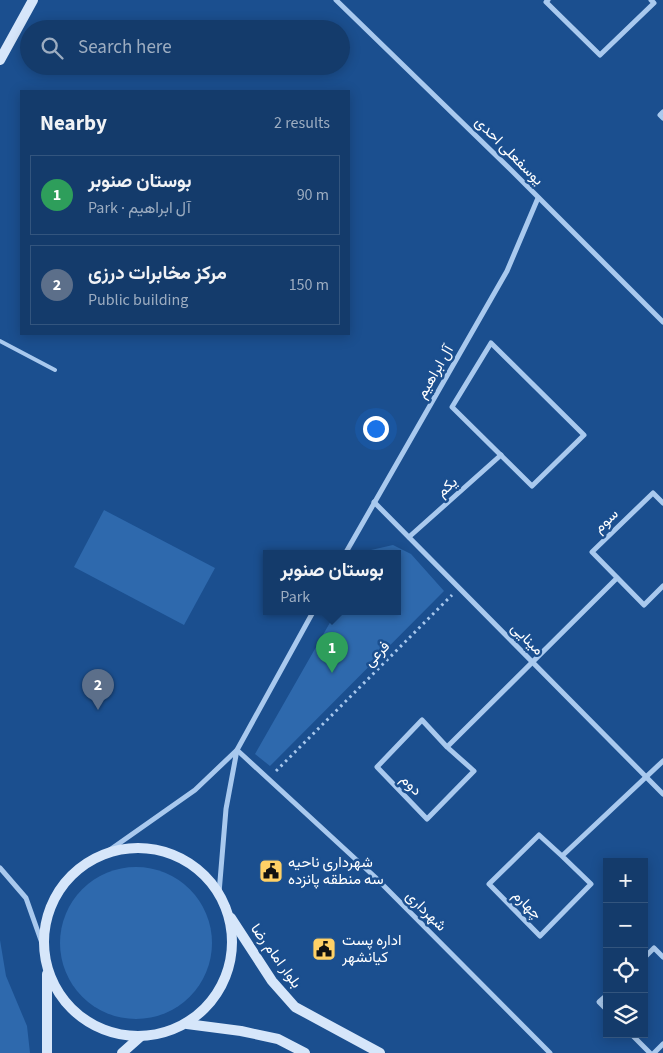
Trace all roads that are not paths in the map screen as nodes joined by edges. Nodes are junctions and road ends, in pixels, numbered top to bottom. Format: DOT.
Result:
graph roads {
  1 [pos="33,0"];
  2 [pos="336,0"];
  3 [pos="548,0"];
  4 [pos="651,0"];
  5 [pos="22,20"];
  6 [pos="20,24"];
  7 [pos="0,60"];
  8 [pos="663,112"];
  9 [pos="663,118"];
  10 [pos="538,198"];
  11 [pos="663,322"];
  12 [pos="0,341"];
  13 [pos="55,370"];
  14 [pos="501,455"];
  15 [pos="374,502"];
  16 [pos="663,503"];
  17 [pos="409,538"];
  18 [pos="347,550"];
  19 [pos="617,578"];
  20 [pos="663,586"];
  21 [pos="311,615"];
  22 [pos="532,662"];
  23 [pos="447,746"];
  24 [pos="237,750"];
  25 [pos="663,761"];
  26 [pos="647,777"];
  27 [pos="663,794"];
  28 [pos="104,854"];
  29 [pos="562,856"];
  30 [pos="0,868"];
  31 [pos="219,893"];
  32 [pos="229,916"];
  33 [pos="43,946"];
  34 [pos="648,954"];
  35 [pos="663,957"];
  36 [pos="47,970"];
  37 [pos="187,1024"];
  38 [pos="140,1037"];
  39 [pos="635,1038"];
  40 [pos="663,1044"];
  41 [pos="47,1053"];
  42 [pos="122,1053"];
  43 [pos="305,1053"];
  44 [pos="380,1053"];
  45 [pos="550,1053"];
  46 [pos="650,1053"];
  47 [pos="654,1053"];
  1 -- 5 [label="main road"];
  2 -- 10 [label="street, یوسفعلی احدی"];
  3 -- 4 [label="street"];
  6 -- 7 [label="main road"];
  8 -- 9 [label="street"];
  10 -- 11 [label="street, یوسفعلی احدی"];
  10 -- 15 [label="street, آل ابراهیم"];
  12 -- 13 [label="lane"];
  14 -- 14 [label="street"];
  14 -- 17 [label="street, یکم"];
  15 -- 17 [label="street, مینایی"];
  15 -- 18 [label="street, آل ابراهیم"];
  16 -- 19 [label="street, سوم"];
  17 -- 22 [label="street, مینایی"];
  19 -- 20 [label="street, سوم"];
  19 -- 22 [label="street"];
  21 -- 24 [label="street"];
  22 -- 23 [label="street"];
  22 -- 26 [label="street, مینایی"];
  23 -- 23 [label="street, دوم"];
  24 -- 28 [label="street"];
  24 -- 31 [label="street"];
  24 -- 45 [label="street, شهرداری"];
  25 -- 26 [label="street"];
  26 -- 27 [label="street, مینایی"];
  26 -- 29 [label="street"];
  28 -- 31 [label="main road"];
  28 -- 33 [label="main road"];
  29 -- 29 [label="street, چهارم"];
  30 -- 33 [label="street"];
  31 -- 32 [label="main road"];
  32 -- 37 [label="main road"];
  32 -- 44 [label="main road, بلوار امام رضا"];
  33 -- 36 [label="main road"];
  34 -- 35 [label="street"];
  36 -- 38 [label="main road"];
  36 -- 41 [label="main road"];
  37 -- 38 [label="main road"];
  37 -- 43 [label="main road"];
  38 -- 42 [label="main road"];
  39 -- 46 [label="street"];
  40 -- 47 [label="street"];
}
